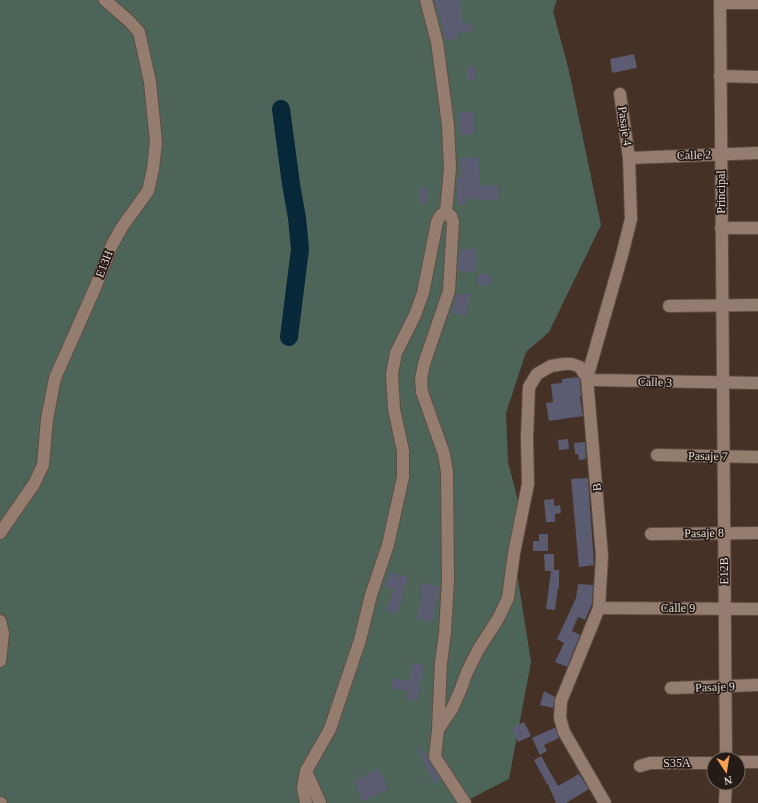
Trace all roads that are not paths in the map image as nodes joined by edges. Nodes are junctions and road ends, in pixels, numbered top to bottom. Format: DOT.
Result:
graph roads {
  1 [pos="105,0"];
  2 [pos="426,0"];
  3 [pos="720,1"];
  4 [pos="758,3"];
  5 [pos="720,76"];
  6 [pos="758,77"];
  7 [pos="620,94"];
  8 [pos="758,153"];
  9 [pos="720,154"];
  10 [pos="629,158"];
  11 [pos="446,212"];
  12 [pos="721,228"];
  13 [pos="758,228"];
  14 [pos="722,305"];
  15 [pos="758,305"];
  16 [pos="669,306"];
  17 [pos="587,378"];
  18 [pos="722,383"];
  19 [pos="758,383"];
  20 [pos="657,455"];
  21 [pos="724,456"];
  22 [pos="758,457"];
  23 [pos="0,533"];
  24 [pos="724,533"];
  25 [pos="758,533"];
  26 [pos="651,534"];
  27 [pos="599,608"];
  28 [pos="725,608"];
  29 [pos="758,609"];
  30 [pos="0,621"];
  31 [pos="0,661"];
  32 [pos="758,685"];
  33 [pos="725,686"];
  34 [pos="671,688"];
  35 [pos="438,730"];
  36 [pos="726,751"];
  37 [pos="746,762"];
  38 [pos="758,762"];
  39 [pos="706,763"];
  40 [pos="640,766"];
  41 [pos="306,771"];
  42 [pos="726,791"];
  43 [pos="306,803"];
  44 [pos="320,803"];
  45 [pos="465,803"];
  46 [pos="605,803"];
  47 [pos="725,803"];
  1 -- 23 [label="street, E13H"];
  2 -- 11 [label="street"];
  3 -- 4 [label="street"];
  3 -- 5 [label="street, Principal"];
  5 -- 6 [label="street"];
  5 -- 9 [label="street, Principal"];
  7 -- 10 [label="street, Pasaje 4"];
  8 -- 9 [label="street, Calle 2"];
  9 -- 10 [label="street, Calle 2"];
  9 -- 12 [label="street, Principal"];
  10 -- 17 [label="street, B"];
  11 -- 35 [label="street"];
  11 -- 41 [label="street"];
  12 -- 13 [label="street"];
  12 -- 14 [label="street, Principal"];
  14 -- 15 [label="street"];
  14 -- 16 [label="street"];
  14 -- 18 [label="street, Principal"];
  17 -- 18 [label="street, Calle 3"];
  17 -- 27 [label="street, B"];
  17 -- 35 [label="street"];
  18 -- 19 [label="street, Calle 3"];
  18 -- 21 [label="street, E12B"];
  20 -- 21 [label="street, Pasaje 7"];
  21 -- 22 [label="street, Pasaje 7"];
  21 -- 24 [label="street, E12B"];
  24 -- 25 [label="street, Pasaje 8"];
  24 -- 26 [label="street, Pasaje 8"];
  24 -- 28 [label="street, E12B"];
  27 -- 28 [label="street, Calle 9"];
  27 -- 46 [label="street, B"];
  28 -- 29 [label="street, Calle 9"];
  28 -- 33 [label="street, E12B"];
  30 -- 31 [label="street"];
  32 -- 33 [label="street, Pasaje 9"];
  33 -- 34 [label="street, Pasaje 9"];
  33 -- 36 [label="street, E12B"];
  35 -- 45 [label="street"];
  37 -- 38 [label="street"];
  39 -- 40 [label="street, S35A"];
  41 -- 43 [label="street"];
  41 -- 44 [label="street"];
  42 -- 47 [label="street"];
}
